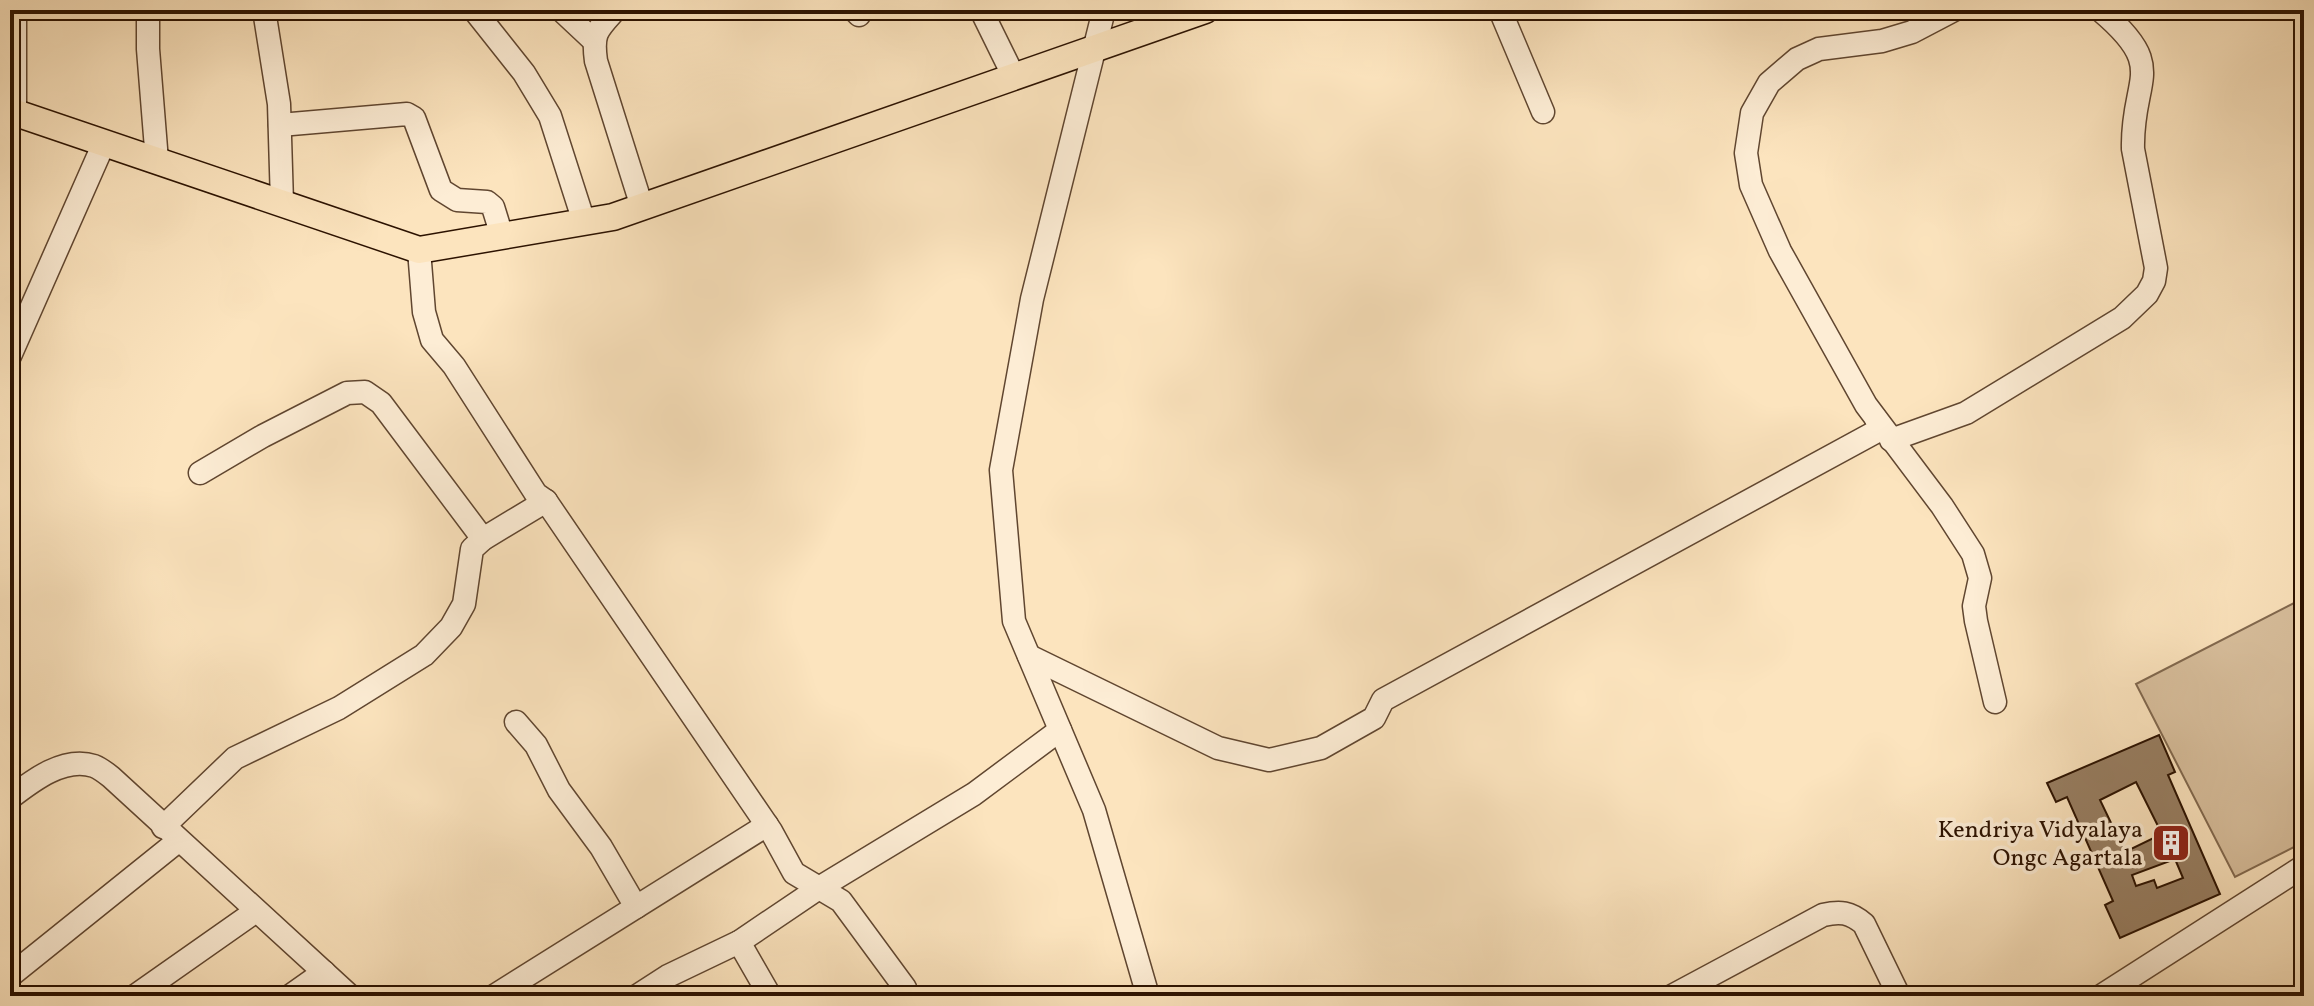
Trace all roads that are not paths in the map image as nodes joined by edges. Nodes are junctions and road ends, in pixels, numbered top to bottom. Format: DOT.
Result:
graph roads {
  1 [pos="15,10"];
  2 [pos="148,10"];
  3 [pos="264,10"];
  4 [pos="474,10"];
  5 [pos="561,10"];
  6 [pos="615,10"];
  7 [pos="981,10"];
  8 [pos="1104,10"];
  9 [pos="1205,10"];
  10 [pos="1500,10"];
  11 [pos="1954,10"];
  12 [pos="2100,10"];
  13 [pos="593,40"];
  14 [pos="1095,48"];
  15 [pos="1014,77"];
  16 [pos="12,112"];
  17 [pos="1543,112"];
  18 [pos="280,125"];
  19 [pos="104,143"];
  20 [pos="157,161"];
  21 [pos="282,203"];
  22 [pos="642,207"];
  23 [pos="584,222"];
  24 [pos="502,236"];
  25 [pos="419,250"];
  26 [pos="10,356"];
  27 [pos="1876,419"];
  28 [pos="1891,440"];
  29 [pos="200,473"];
  30 [pos="546,501"];
  31 [pos="483,539"];
  32 [pos="1029,656"];
  33 [pos="1995,702"];
  34 [pos="516,722"];
  35 [pos="1060,730"];
  36 [pos="10,798"];
  37 [pos="767,825"];
  38 [pos="171,834"];
  39 [pos="2304,866"];
  40 [pos="819,888"];
  41 [pos="636,907"];
  42 [pos="256,911"];
  43 [pos="739,942"];
  44 [pos="324,972"];
  45 [pos="10,976"];
  46 [pos="135,996"];
  47 [pos="290,996"];
  48 [pos="350,996"];
  49 [pos="494,996"];
  50 [pos="637,996"];
  51 [pos="770,996"];
  52 [pos="897,996"];
  53 [pos="1148,996"];
  54 [pos="1672,996"];
  55 [pos="1899,996"];
  56 [pos="2101,996"];
  1 -- 16 [label="street"];
  2 -- 20 [label="street"];
  3 -- 18 [label="street"];
  4 -- 23 [label="street"];
  5 -- 13 [label="street"];
  6 -- 13 [label="street"];
  7 -- 15 [label="street"];
  8 -- 14 [label="street"];
  9 -- 14 [label="main road"];
  10 -- 17 [label="street"];
  11 -- 27 [label="street"];
  12 -- 28 [label="street"];
  13 -- 22 [label="street"];
  14 -- 15 [label="main road"];
  14 -- 32 [label="street"];
  15 -- 22 [label="main road"];
  16 -- 19 [label="main road"];
  18 -- 21 [label="street"];
  18 -- 24 [label="street"];
  19 -- 20 [label="main road"];
  19 -- 26 [label="street"];
  20 -- 21 [label="main road"];
  21 -- 25 [label="main road"];
  22 -- 23 [label="main road"];
  23 -- 24 [label="main road"];
  24 -- 25 [label="main road"];
  25 -- 30 [label="street"];
  27 -- 28 [label="street"];
  27 -- 32 [label="street"];
  28 -- 33 [label="street"];
  29 -- 31 [label="street"];
  30 -- 31 [label="street"];
  30 -- 37 [label="street"];
  31 -- 38 [label="street"];
  32 -- 35 [label="street"];
  34 -- 41 [label="street"];
  35 -- 40 [label="street"];
  35 -- 53 [label="street"];
  36 -- 38 [label="street"];
  37 -- 40 [label="street"];
  37 -- 41 [label="street"];
  38 -- 42 [label="street"];
  38 -- 45 [label="street"];
  39 -- 56 [label="street"];
  40 -- 43 [label="street"];
  40 -- 52 [label="street"];
  41 -- 49 [label="street"];
  42 -- 44 [label="street"];
  42 -- 46 [label="street"];
  43 -- 50 [label="street"];
  43 -- 51 [label="street"];
  44 -- 47 [label="street"];
  44 -- 48 [label="street"];
  54 -- 55 [label="street"];
}
